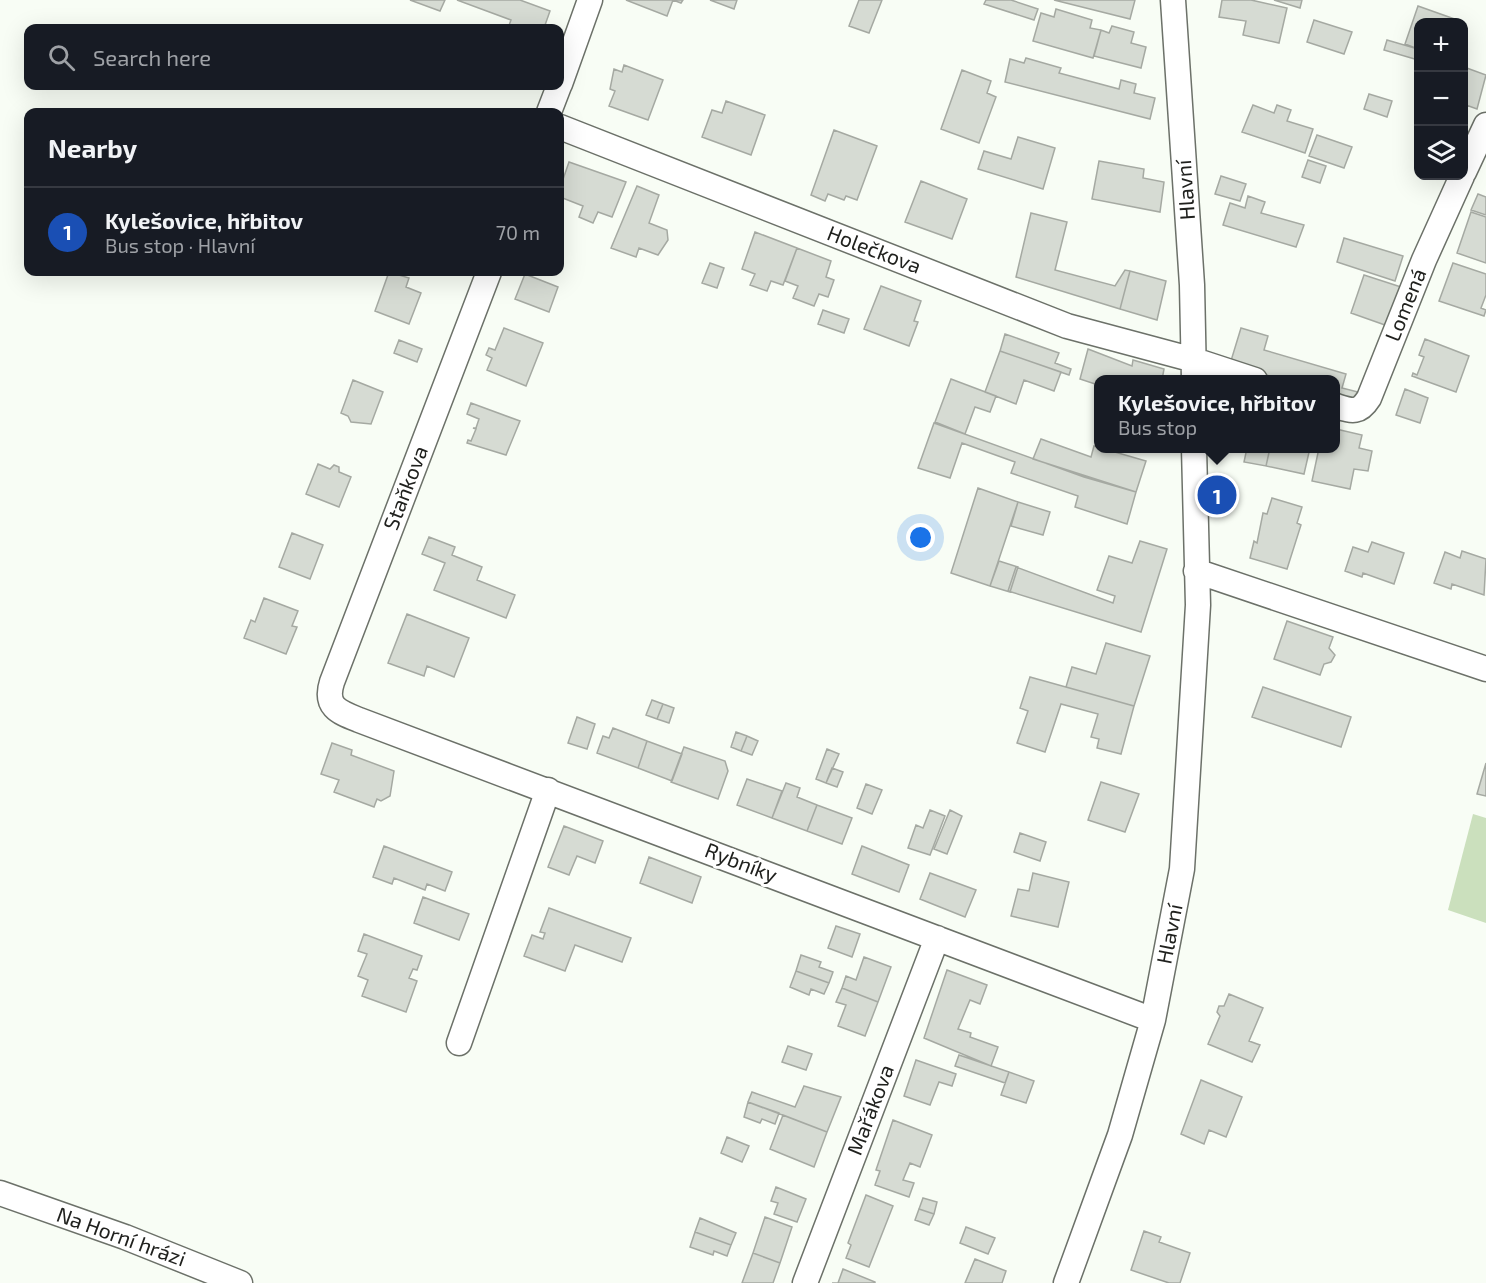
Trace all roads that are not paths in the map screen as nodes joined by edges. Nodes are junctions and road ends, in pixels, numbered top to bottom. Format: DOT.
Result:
graph roads {
  1 [pos="590,0"];
  2 [pos="1173,0"];
  3 [pos="564,71"];
  4 [pos="557,90"];
  5 [pos="550,108"];
  6 [pos="1486,125"];
  7 [pos="564,129"];
  8 [pos="1468,163"];
  9 [pos="1460,180"];
  10 [pos="487,276"];
  11 [pos="1194,370"];
  12 [pos="1224,375"];
  13 [pos="1340,408"];
  14 [pos="1194,453"];
  15 [pos="1196,571"];
  16 [pos="1486,669"];
  17 [pos="330,704"];
  18 [pos="548,790"];
  19 [pos="937,938"];
  20 [pos="1153,1020"];
  21 [pos="459,1043"];
  22 [pos="0,1193"];
  23 [pos="240,1283"];
  24 [pos="805,1283"];
  25 [pos="1066,1283"];
  1 -- 3 [label="street"];
  2 -- 11 [label="street, Hlavní"];
  4 -- 5 [label="street"];
  6 -- 8 [label="street, Lomená"];
  7 -- 11 [label="street, Holečkova"];
  9 -- 13 [label="street, Lomená"];
  10 -- 17 [label="street, Staňkova"];
  11 -- 12 [label="street"];
  14 -- 15 [label="street, Hlavní"];
  15 -- 16 [label="street"];
  15 -- 20 [label="street, Hlavní"];
  17 -- 18 [label="street, Rybníky"];
  18 -- 19 [label="street, Rybníky"];
  18 -- 21 [label="street"];
  19 -- 20 [label="street, Rybníky"];
  19 -- 24 [label="street, Mařákova"];
  20 -- 25 [label="street, Hlavní"];
  22 -- 23 [label="street, Na Horní hrázi"];
}
